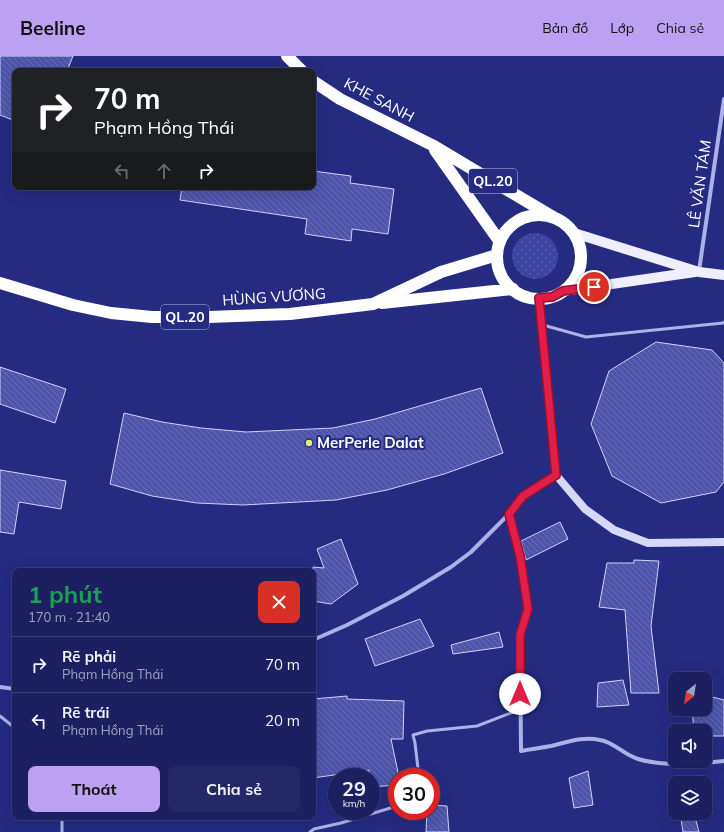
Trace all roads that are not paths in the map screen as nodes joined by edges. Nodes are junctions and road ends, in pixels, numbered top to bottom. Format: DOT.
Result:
graph roads {
  1 [pos="287,56"];
  2 [pos="299,68"];
  3 [pos="316,82"];
  4 [pos="724,99"];
  5 [pos="432,146"];
  6 [pos="553,217"];
  7 [pos="574,233"];
  8 [pos="500,242"];
  9 [pos="497,255"];
  10 [pos="699,272"];
  11 [pos="724,275"];
  12 [pos="0,283"];
  13 [pos="513,290"];
  14 [pos="563,291"];
  15 [pos="539,298"];
  16 [pos="373,304"];
  17 [pos="724,322"];
  18 [pos="541,325"];
  19 [pos="556,475"];
  20 [pos="509,514"];
  21 [pos="724,542"];
  22 [pos="316,639"];
  23 [pos="0,687"];
  24 [pos="12,689"];
  25 [pos="520,709"];
  26 [pos="0,716"];
  27 [pos="12,726"];
  28 [pos="724,761"];
  29 [pos="418,768"];
  30 [pos="388,809"];
  31 [pos="62,820"];
  32 [pos="62,832"];
  33 [pos="310,832"];
  1 -- 2 [label="highway"];
  3 -- 5 [label="highway, KHE SANH / QL.20"];
  4 -- 10 [label="street, LÊ VĂN TÁM"];
  5 -- 6 [label="highway, KHE SANH / QL.20"];
  5 -- 8 [label="highway, KHE SANH / QL.20"];
  6 -- 7 [label="highway, QL.20"];
  6 -- 8 [label="highway, QL.20"];
  7 -- 10 [label="main road"];
  7 -- 14 [label="highway, QL.20"];
  8 -- 9 [label="highway, QL.20"];
  9 -- 13 [label="highway, QL.20"];
  9 -- 16 [label="highway, HÙNG VƯƠNG / QL.20"];
  10 -- 11 [label="main road"];
  10 -- 14 [label="main road"];
  12 -- 16 [label="highway, HÙNG VƯƠNG / QL.20"];
  13 -- 15 [label="highway, QL.20"];
  13 -- 16 [label="highway, QL.20"];
  14 -- 15 [label="highway, QL.20"];
  15 -- 18 [label="street"];
  17 -- 18 [label="lane"];
  18 -- 19 [label="street"];
  19 -- 20 [label="street"];
  19 -- 21 [label="street"];
  20 -- 22 [label="street"];
  20 -- 25 [label="street"];
  23 -- 24 [label="street"];
  25 -- 28 [label="street"];
  25 -- 29 [label="lane"];
  26 -- 27 [label="lane"];
  30 -- 33 [label="lane"];
  31 -- 32 [label="lane"];
}
